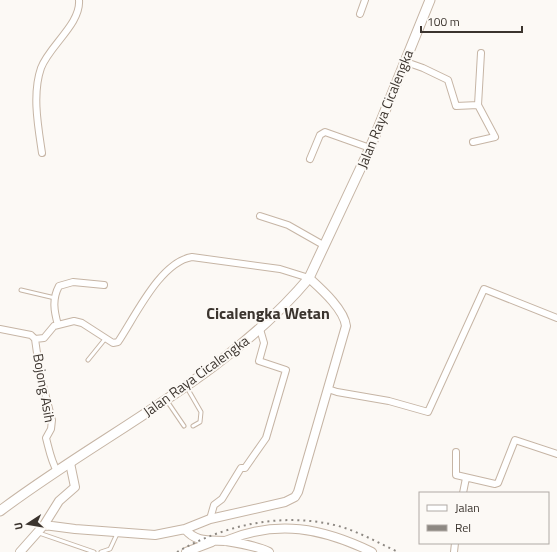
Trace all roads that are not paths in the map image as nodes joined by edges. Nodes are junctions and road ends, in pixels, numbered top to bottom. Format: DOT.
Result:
graph roads {
  1 [pos="79,0"];
  2 [pos="365,0"];
  3 [pos="430,0"];
  4 [pos="360,14"];
  5 [pos="481,53"];
  6 [pos="406,62"];
  7 [pos="478,105"];
  8 [pos="473,142"];
  9 [pos="370,148"];
  10 [pos="42,153"];
  11 [pos="310,159"];
  12 [pos="260,216"];
  13 [pos="325,246"];
  14 [pos="309,278"];
  15 [pos="104,285"];
  16 [pos="20,290"];
  17 [pos="55,298"];
  18 [pos="557,318"];
  19 [pos="58,325"];
  20 [pos="0,329"];
  21 [pos="260,329"];
  22 [pos="35,339"];
  23 [pos="105,339"];
  24 [pos="88,360"];
  25 [pos="186,386"];
  26 [pos="328,389"];
  27 [pos="166,400"];
  28 [pos="184,426"];
  29 [pos="193,426"];
  30 [pos="456,452"];
  31 [pos="557,454"];
  32 [pos="70,462"];
  33 [pos="57,471"];
  34 [pos="466,478"];
  35 [pos="463,492"];
  36 [pos="0,511"];
  37 [pos="210,519"];
  38 [pos="44,524"];
  39 [pos="186,529"];
  40 [pos="37,532"];
  41 [pos="118,532"];
  42 [pos="225,541"];
  43 [pos="213,542"];
  44 [pos="20,552"];
  45 [pos="94,552"];
  46 [pos="101,552"];
  47 [pos="186,552"];
  48 [pos="268,552"];
  49 [pos="372,552"];
  1 -- 10 [label="street"];
  2 -- 4 [label="street"];
  3 -- 6 [label="main road, Jalan Raya Cicalengka"];
  5 -- 7 [label="street"];
  6 -- 7 [label="street"];
  6 -- 9 [label="main road, Jalan Raya Cicalengka"];
  7 -- 8 [label="street"];
  9 -- 11 [label="street"];
  9 -- 13 [label="main road, Jalan Raya Cicalengka"];
  12 -- 13 [label="street"];
  13 -- 14 [label="main road, Jalan Raya Cicalengka"];
  14 -- 21 [label="main road, Jalan Raya Cicalengka"];
  14 -- 23 [label="street"];
  14 -- 26 [label="street"];
  15 -- 17 [label="street"];
  16 -- 17 [label="lane"];
  17 -- 19 [label="street"];
  18 -- 26 [label="street"];
  19 -- 22 [label="street"];
  19 -- 23 [label="street"];
  20 -- 22 [label="street, Bojong Asih"];
  21 -- 25 [label="main road, Jalan Raya Cicalengka"];
  21 -- 37 [label="street"];
  22 -- 33 [label="street, Bojong Asih"];
  23 -- 24 [label="lane"];
  25 -- 27 [label="main road, Jalan Raya Cicalengka"];
  25 -- 29 [label="lane"];
  26 -- 37 [label="street"];
  27 -- 28 [label="lane"];
  27 -- 32 [label="main road, Jalan Raya Cicalengka"];
  30 -- 34 [label="street"];
  31 -- 34 [label="street"];
  32 -- 33 [label="main road, Jalan Raya Cicalengka"];
  32 -- 38 [label="street"];
  33 -- 36 [label="main road, Jalan Raya Cicalengka"];
  34 -- 35 [label="street"];
  37 -- 39 [label="street"];
  38 -- 40 [label="street"];
  38 -- 41 [label="street"];
  39 -- 41 [label="street"];
  39 -- 43 [label="street"];
  40 -- 44 [label="street"];
  40 -- 45 [label="lane"];
  41 -- 46 [label="lane"];
  42 -- 43 [label="street"];
  42 -- 48 [label="street"];
  42 -- 49 [label="street"];
  43 -- 47 [label="street"];
}
